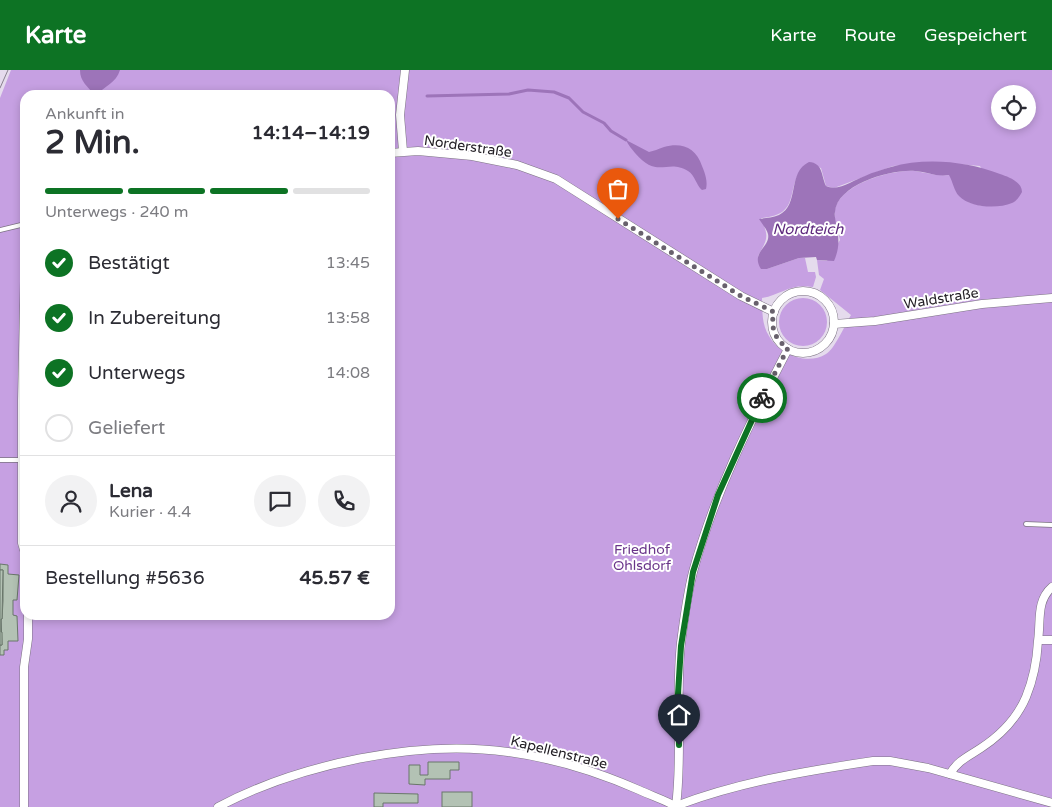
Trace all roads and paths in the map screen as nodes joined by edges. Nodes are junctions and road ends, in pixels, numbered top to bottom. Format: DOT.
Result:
graph roads {
  1 [pos="405,70"];
  2 [pos="403,151"];
  3 [pos="395,152"];
  4 [pos="20,225"];
  5 [pos="0,230"];
  6 [pos="1052,298"];
  7 [pos="774,312"];
  8 [pos="834,324"];
  9 [pos="788,348"];
  10 [pos="0,460"];
  11 [pos="20,460"];
  12 [pos="1026,524"];
  13 [pos="1052,525"];
  14 [pos="1052,587"];
  15 [pos="28,620"];
  16 [pos="1039,640"];
  17 [pos="1052,640"];
  18 [pos="950,774"];
  19 [pos="1052,803"];
  20 [pos="676,806"];
  21 [pos="24,807"];
  22 [pos="218,807"];
  1 -- 2 [label="street"];
  2 -- 3 [label="street, Norderstraße"];
  2 -- 7 [label="street, Norderstraße"];
  4 -- 5 [label="lane"];
  6 -- 8 [label="street, Waldstraße"];
  7 -- 8 [label="street"];
  7 -- 9 [label="street"];
  8 -- 9 [label="street"];
  9 -- 20 [label="street"];
  10 -- 11 [label="lane"];
  12 -- 13 [label="lane"];
  14 -- 16 [label="street"];
  15 -- 21 [label="street"];
  16 -- 17 [label="street"];
  16 -- 18 [label="street"];
  18 -- 19 [label="street"];
  18 -- 20 [label="street"];
  20 -- 22 [label="street, Kapellenstraße"];
}
